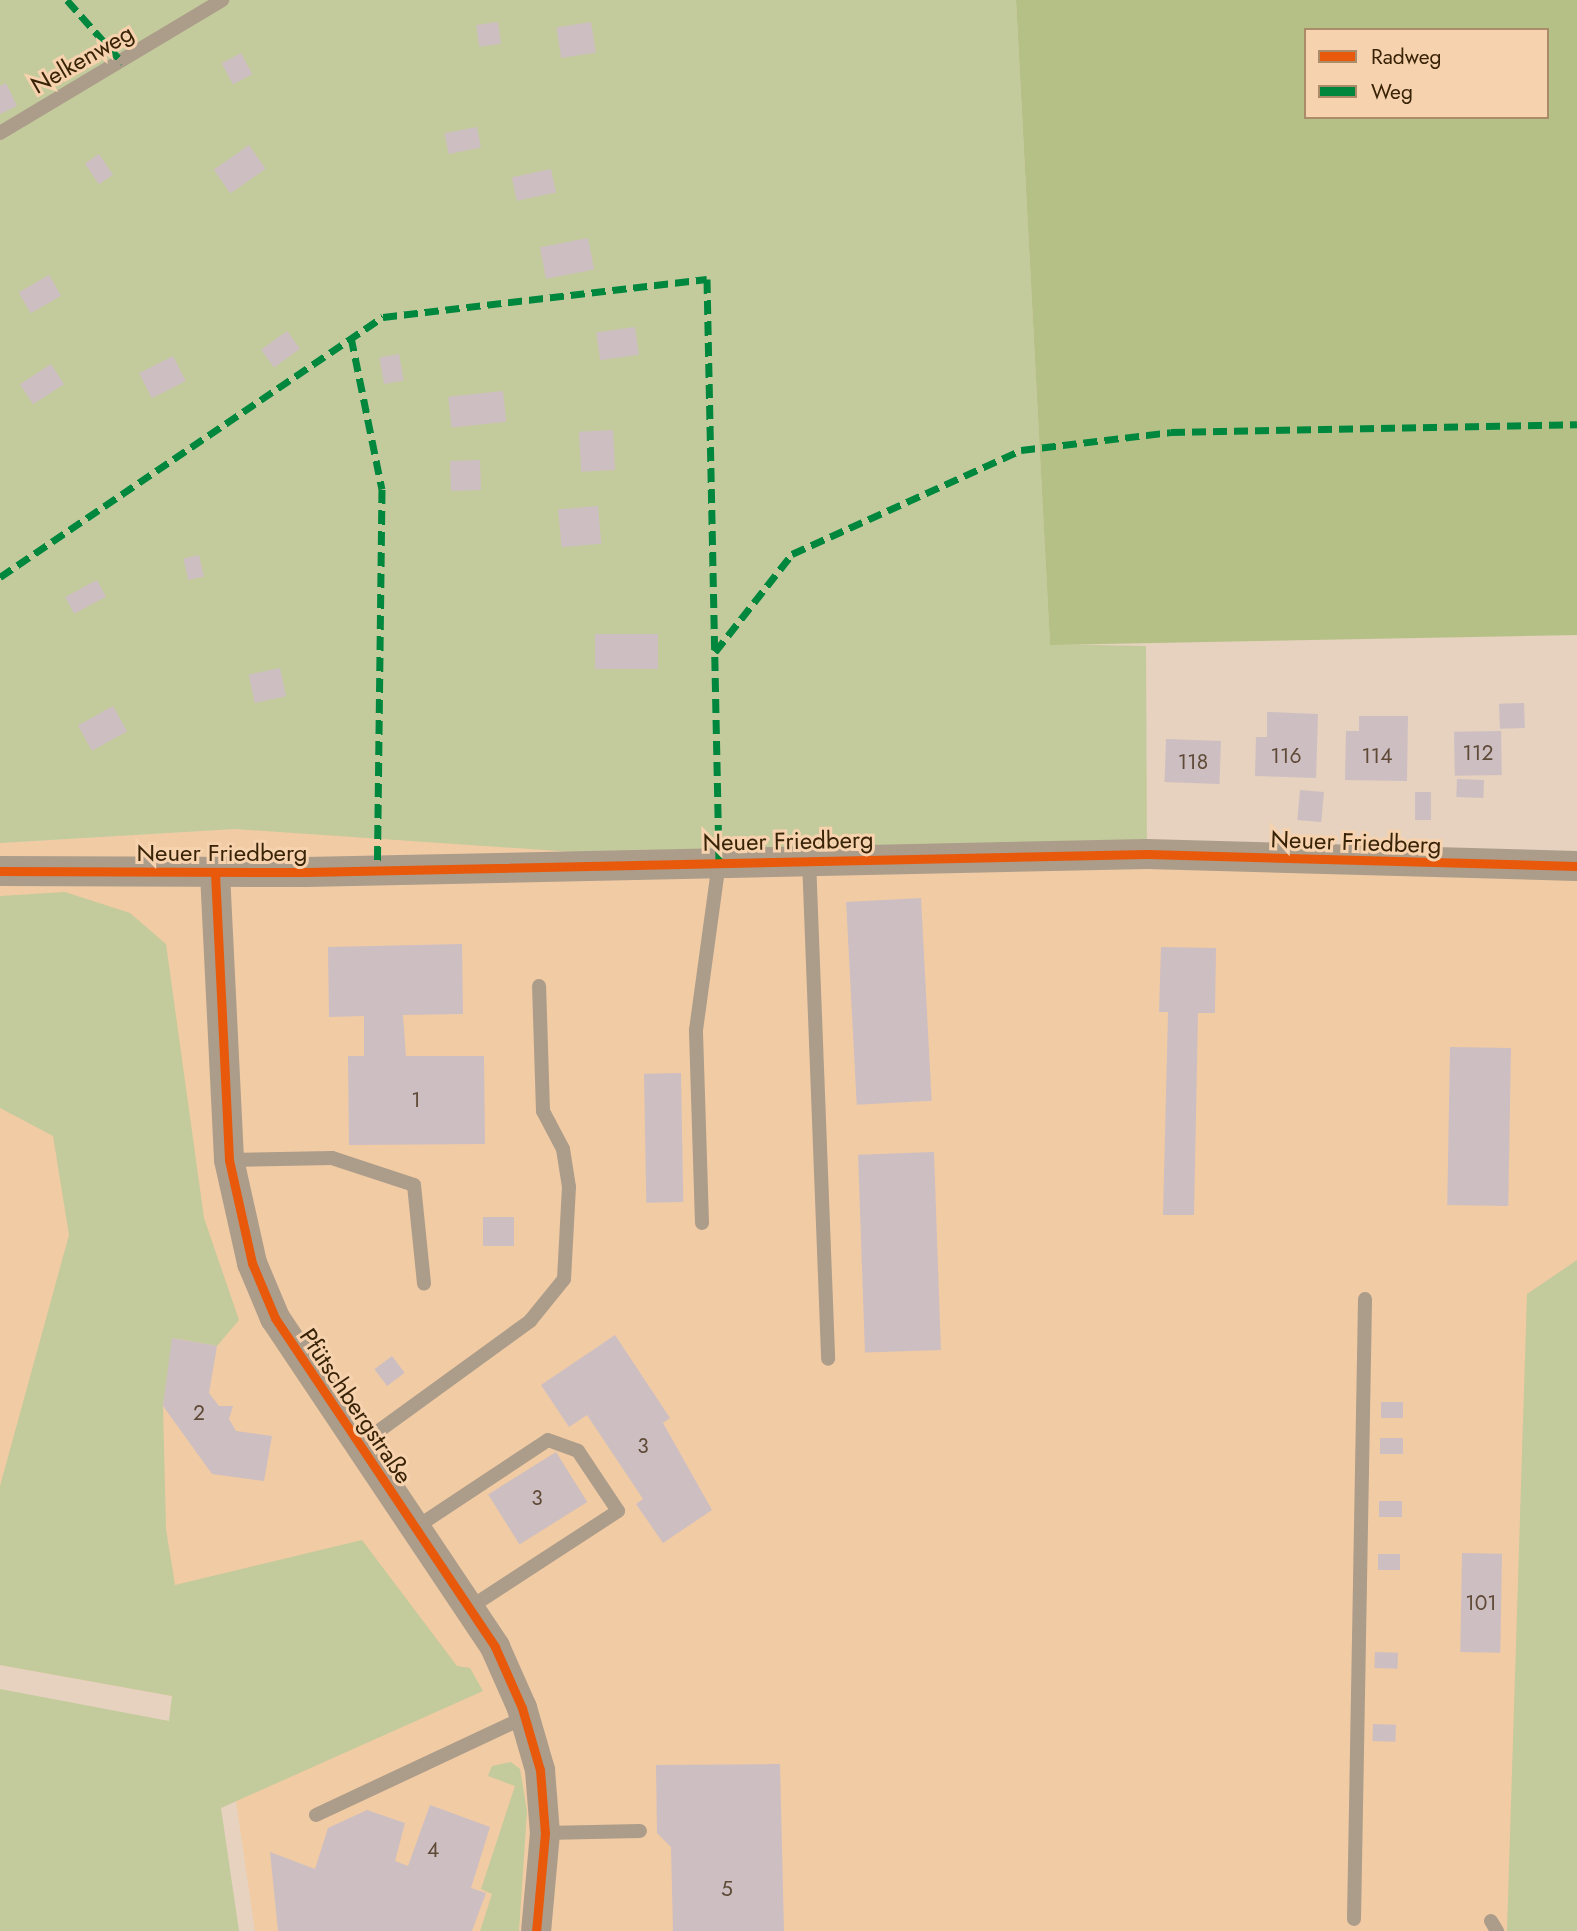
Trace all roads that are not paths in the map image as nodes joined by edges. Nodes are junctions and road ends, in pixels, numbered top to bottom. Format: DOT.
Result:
graph roads {
  1 [pos="222,0"];
  2 [pos="0,133"];
  3 [pos="809,860"];
  4 [pos="719,862"];
  5 [pos="1577,866"];
  6 [pos="0,871"];
  7 [pos="215,873"];
  8 [pos="539,986"];
  9 [pos="229,1160"];
  10 [pos="702,1223"];
  11 [pos="424,1283"];
  12 [pos="1365,1299"];
  13 [pos="828,1359"];
  14 [pos="358,1446"];
  15 [pos="415,1528"];
  16 [pos="469,1608"];
  17 [pos="525,1717"];
  18 [pos="316,1815"];
  19 [pos="640,1831"];
  20 [pos="545,1833"];
  21 [pos="1354,1919"];
  22 [pos="536,1931"];
  1 -- 2 [label="lane, Nelkenweg"];
  3 -- 4 [label="street, Neuer Friedberg"];
  3 -- 5 [label="street, Neuer Friedberg"];
  3 -- 13 [label="lane"];
  4 -- 7 [label="street, Neuer Friedberg"];
  4 -- 10 [label="lane"];
  6 -- 7 [label="street, Neuer Friedberg"];
  7 -- 9 [label="street, Pfütschbergstraße"];
  8 -- 14 [label="lane"];
  9 -- 11 [label="lane"];
  9 -- 14 [label="street, Pfütschbergstraße"];
  12 -- 21 [label="lane"];
  14 -- 15 [label="street, Pfütschbergstraße"];
  15 -- 16 [label="street, Pfütschbergstraße"];
  15 -- 16 [label="lane"];
  16 -- 17 [label="street, Pfütschbergstraße"];
  17 -- 18 [label="lane"];
  17 -- 20 [label="street, Pfütschbergstraße"];
  19 -- 20 [label="lane"];
  20 -- 22 [label="street, Pfütschbergstraße"];
}
